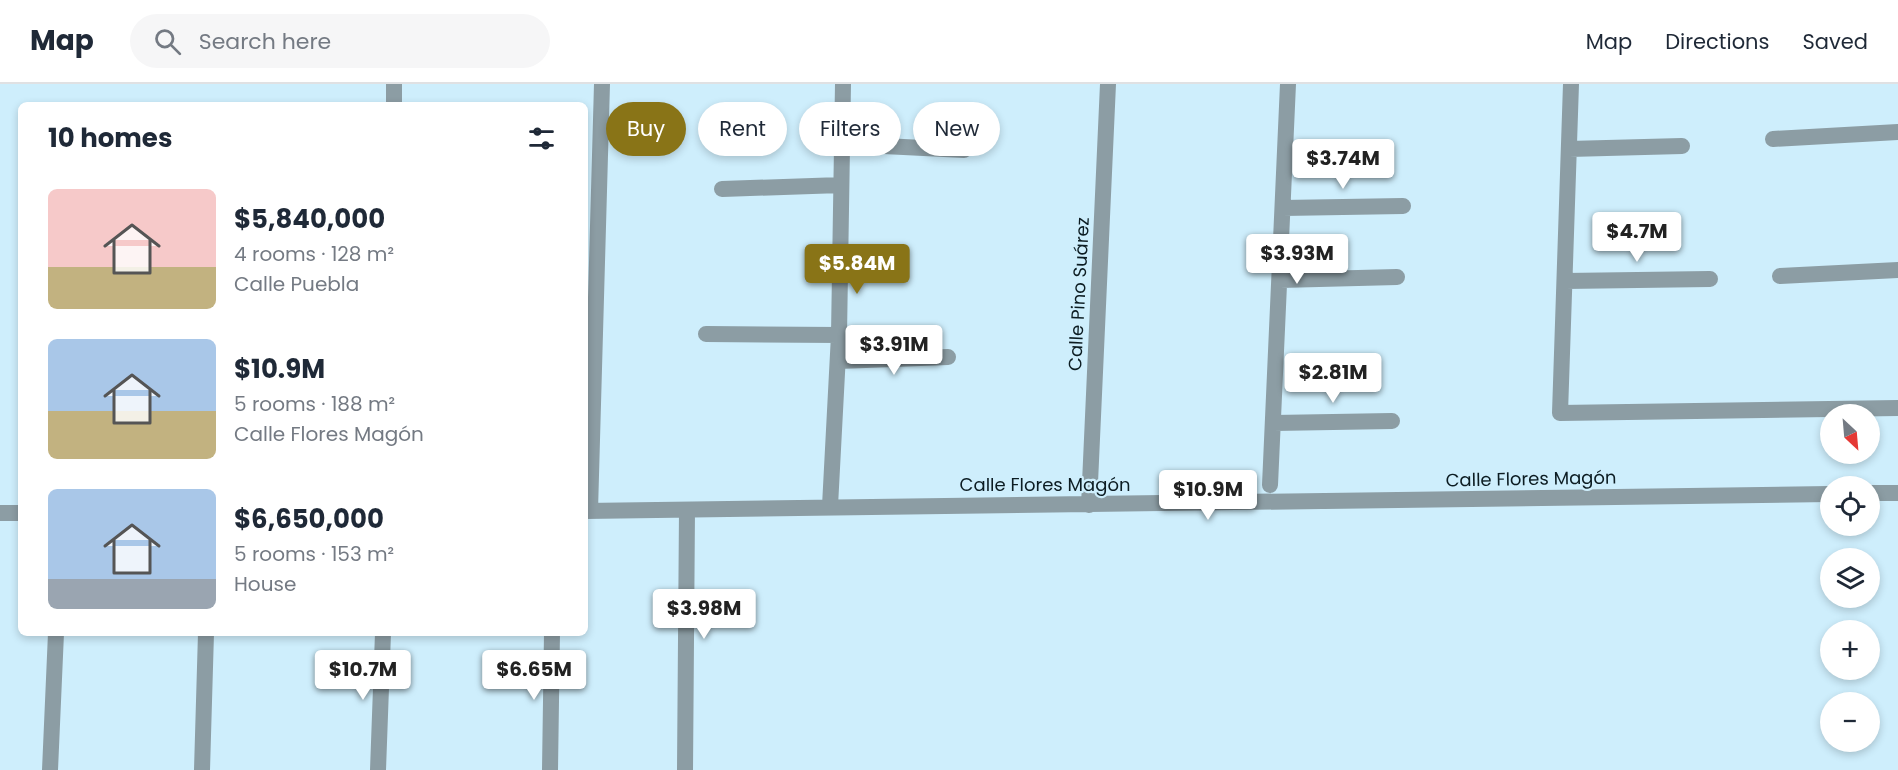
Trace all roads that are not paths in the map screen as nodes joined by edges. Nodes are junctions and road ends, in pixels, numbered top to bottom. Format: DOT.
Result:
graph roads {
  1 [pos="394,84"];
  2 [pos="602,84"];
  3 [pos="843,84"];
  4 [pos="1108,84"];
  5 [pos="1288,84"];
  6 [pos="1571,84"];
  7 [pos="394,102"];
  8 [pos="843,102"];
  9 [pos="1898,132"];
  10 [pos="1773,139"];
  11 [pos="1682,146"];
  12 [pos="1569,149"];
  13 [pos="842,156"];
  14 [pos="841,185"];
  15 [pos="722,189"];
  16 [pos="1403,206"];
  17 [pos="1283,208"];
  18 [pos="1898,270"];
  19 [pos="1780,276"];
  20 [pos="1397,277"];
  21 [pos="1710,279"];
  22 [pos="1280,280"];
  23 [pos="1565,281"];
  24 [pos="706,334"];
  25 [pos="839,335"];
  26 [pos="948,357"];
  27 [pos="838,361"];
  28 [pos="1898,408"];
  29 [pos="1392,420"];
  30 [pos="1274,423"];
  31 [pos="588,483"];
  32 [pos="1270,485"];
  33 [pos="1880,493"];
  34 [pos="1898,493"];
  35 [pos="1820,494"];
  36 [pos="1089,505"];
  37 [pos="830,506"];
  38 [pos="687,510"];
  39 [pos="588,511"];
  40 [pos="0,513"];
  41 [pos="18,513"];
  42 [pos="56,636"];
  43 [pos="206,636"];
  44 [pos="383,636"];
  45 [pos="552,636"];
  46 [pos="50,770"];
  47 [pos="202,770"];
  48 [pos="378,770"];
  49 [pos="550,770"];
  50 [pos="685,770"];
  1 -- 7 [label="street"];
  2 -- 31 [label="street"];
  3 -- 8 [label="street"];
  4 -- 36 [label="street, Calle Pino Suárez"];
  5 -- 17 [label="street"];
  6 -- 12 [label="street"];
  9 -- 10 [label="street"];
  11 -- 12 [label="street"];
  12 -- 23 [label="street"];
  13 -- 14 [label="street"];
  14 -- 15 [label="street"];
  14 -- 25 [label="street"];
  16 -- 17 [label="street"];
  17 -- 22 [label="street"];
  18 -- 19 [label="street"];
  20 -- 22 [label="street"];
  21 -- 23 [label="street"];
  22 -- 30 [label="street"];
  23 -- 28 [label="street"];
  24 -- 25 [label="street"];
  25 -- 27 [label="street"];
  26 -- 27 [label="street"];
  27 -- 37 [label="street"];
  29 -- 30 [label="street"];
  30 -- 32 [label="street"];
  33 -- 34 [label="street"];
  35 -- 36 [label="street, Calle Flores Magón"];
  36 -- 37 [label="street, Calle Flores Magón"];
  37 -- 38 [label="street, Calle Flores Magón"];
  38 -- 39 [label="street, Calle Flores Magón"];
  38 -- 50 [label="street"];
  40 -- 41 [label="street"];
  42 -- 46 [label="street"];
  43 -- 47 [label="street"];
  44 -- 48 [label="street"];
  45 -- 49 [label="street"];
}
